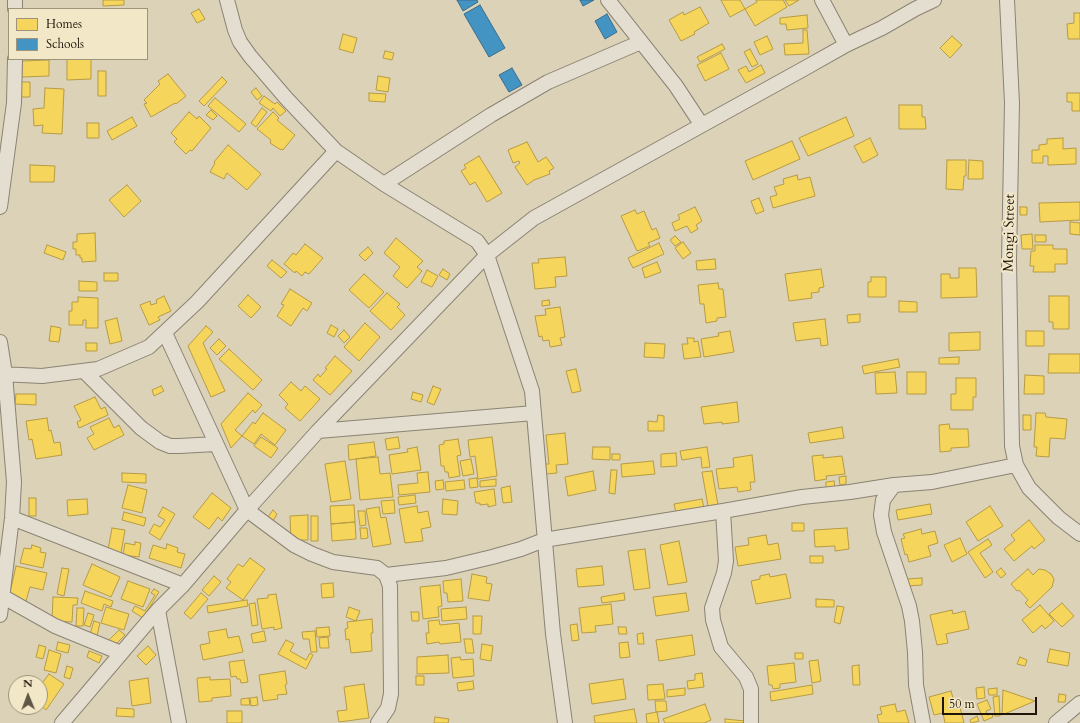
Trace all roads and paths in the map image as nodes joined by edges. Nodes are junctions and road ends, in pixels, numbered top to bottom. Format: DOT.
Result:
graph roads {
  1 [pos="227,0"];
  2 [pos="608,0"];
  3 [pos="822,0"];
  4 [pos="934,0"];
  5 [pos="1007,0"];
  6 [pos="641,42"];
  7 [pos="846,46"];
  8 [pos="15,60"];
  9 [pos="701,124"];
  10 [pos="336,151"];
  11 [pos="384,184"];
  12 [pos="0,206"];
  13 [pos="488,255"];
  14 [pos="165,332"];
  15 [pos="0,342"];
  16 [pos="84,371"];
  17 [pos="2,374"];
  18 [pos="534,413"];
  19 [pos="318,431"];
  20 [pos="216,444"];
  21 [pos="1016,465"];
  22 [pos="894,485"];
  23 [pos="247,510"];
  24 [pos="723,511"];
  25 [pos="12,518"];
  26 [pos="1080,534"];
  27 [pos="544,540"];
  28 [pos="386,575"];
  29 [pos="183,585"];
  30 [pos="1,595"];
  31 [pos="158,610"];
  32 [pos="0,615"];
  33 [pos="121,653"];
  34 [pos="1080,703"];
  35 [pos="62,723"];
  36 [pos="179,723"];
  37 [pos="378,723"];
  38 [pos="565,723"];
  39 [pos="751,723"];
  40 [pos="923,723"];
  41 [pos="1056,723"];
  1 -- 10 [label="street"];
  2 -- 6 [label="street"];
  3 -- 7 [label="street"];
  4 -- 7 [label="street"];
  5 -- 21 [label="street, Mongi Street"];
  6 -- 9 [label="street"];
  6 -- 11 [label="street"];
  7 -- 9 [label="street"];
  8 -- 12 [label="street"];
  9 -- 13 [label="street"];
  10 -- 11 [label="street"];
  10 -- 14 [label="street"];
  11 -- 13 [label="street"];
  13 -- 18 [label="street"];
  13 -- 19 [label="street"];
  14 -- 16 [label="street"];
  14 -- 20 [label="street"];
  15 -- 17 [label="street"];
  16 -- 17 [label="street"];
  16 -- 20 [label="street"];
  17 -- 25 [label="street"];
  18 -- 19 [label="street"];
  18 -- 27 [label="street"];
  19 -- 23 [label="street"];
  20 -- 23 [label="street"];
  21 -- 22 [label="street"];
  21 -- 26 [label="street, Mongi Street"];
  22 -- 24 [label="street"];
  22 -- 40 [label="street"];
  23 -- 28 [label="street"];
  23 -- 29 [label="street"];
  24 -- 27 [label="street"];
  24 -- 39 [label="street"];
  25 -- 29 [label="street"];
  25 -- 30 [label="street"];
  27 -- 28 [label="street"];
  27 -- 38 [label="street"];
  28 -- 37 [label="street"];
  29 -- 31 [label="street"];
  30 -- 32 [label="street"];
  30 -- 33 [label="street"];
  31 -- 33 [label="street"];
  31 -- 36 [label="street"];
  33 -- 35 [label="street"];
  34 -- 41 [label="street"];
}
